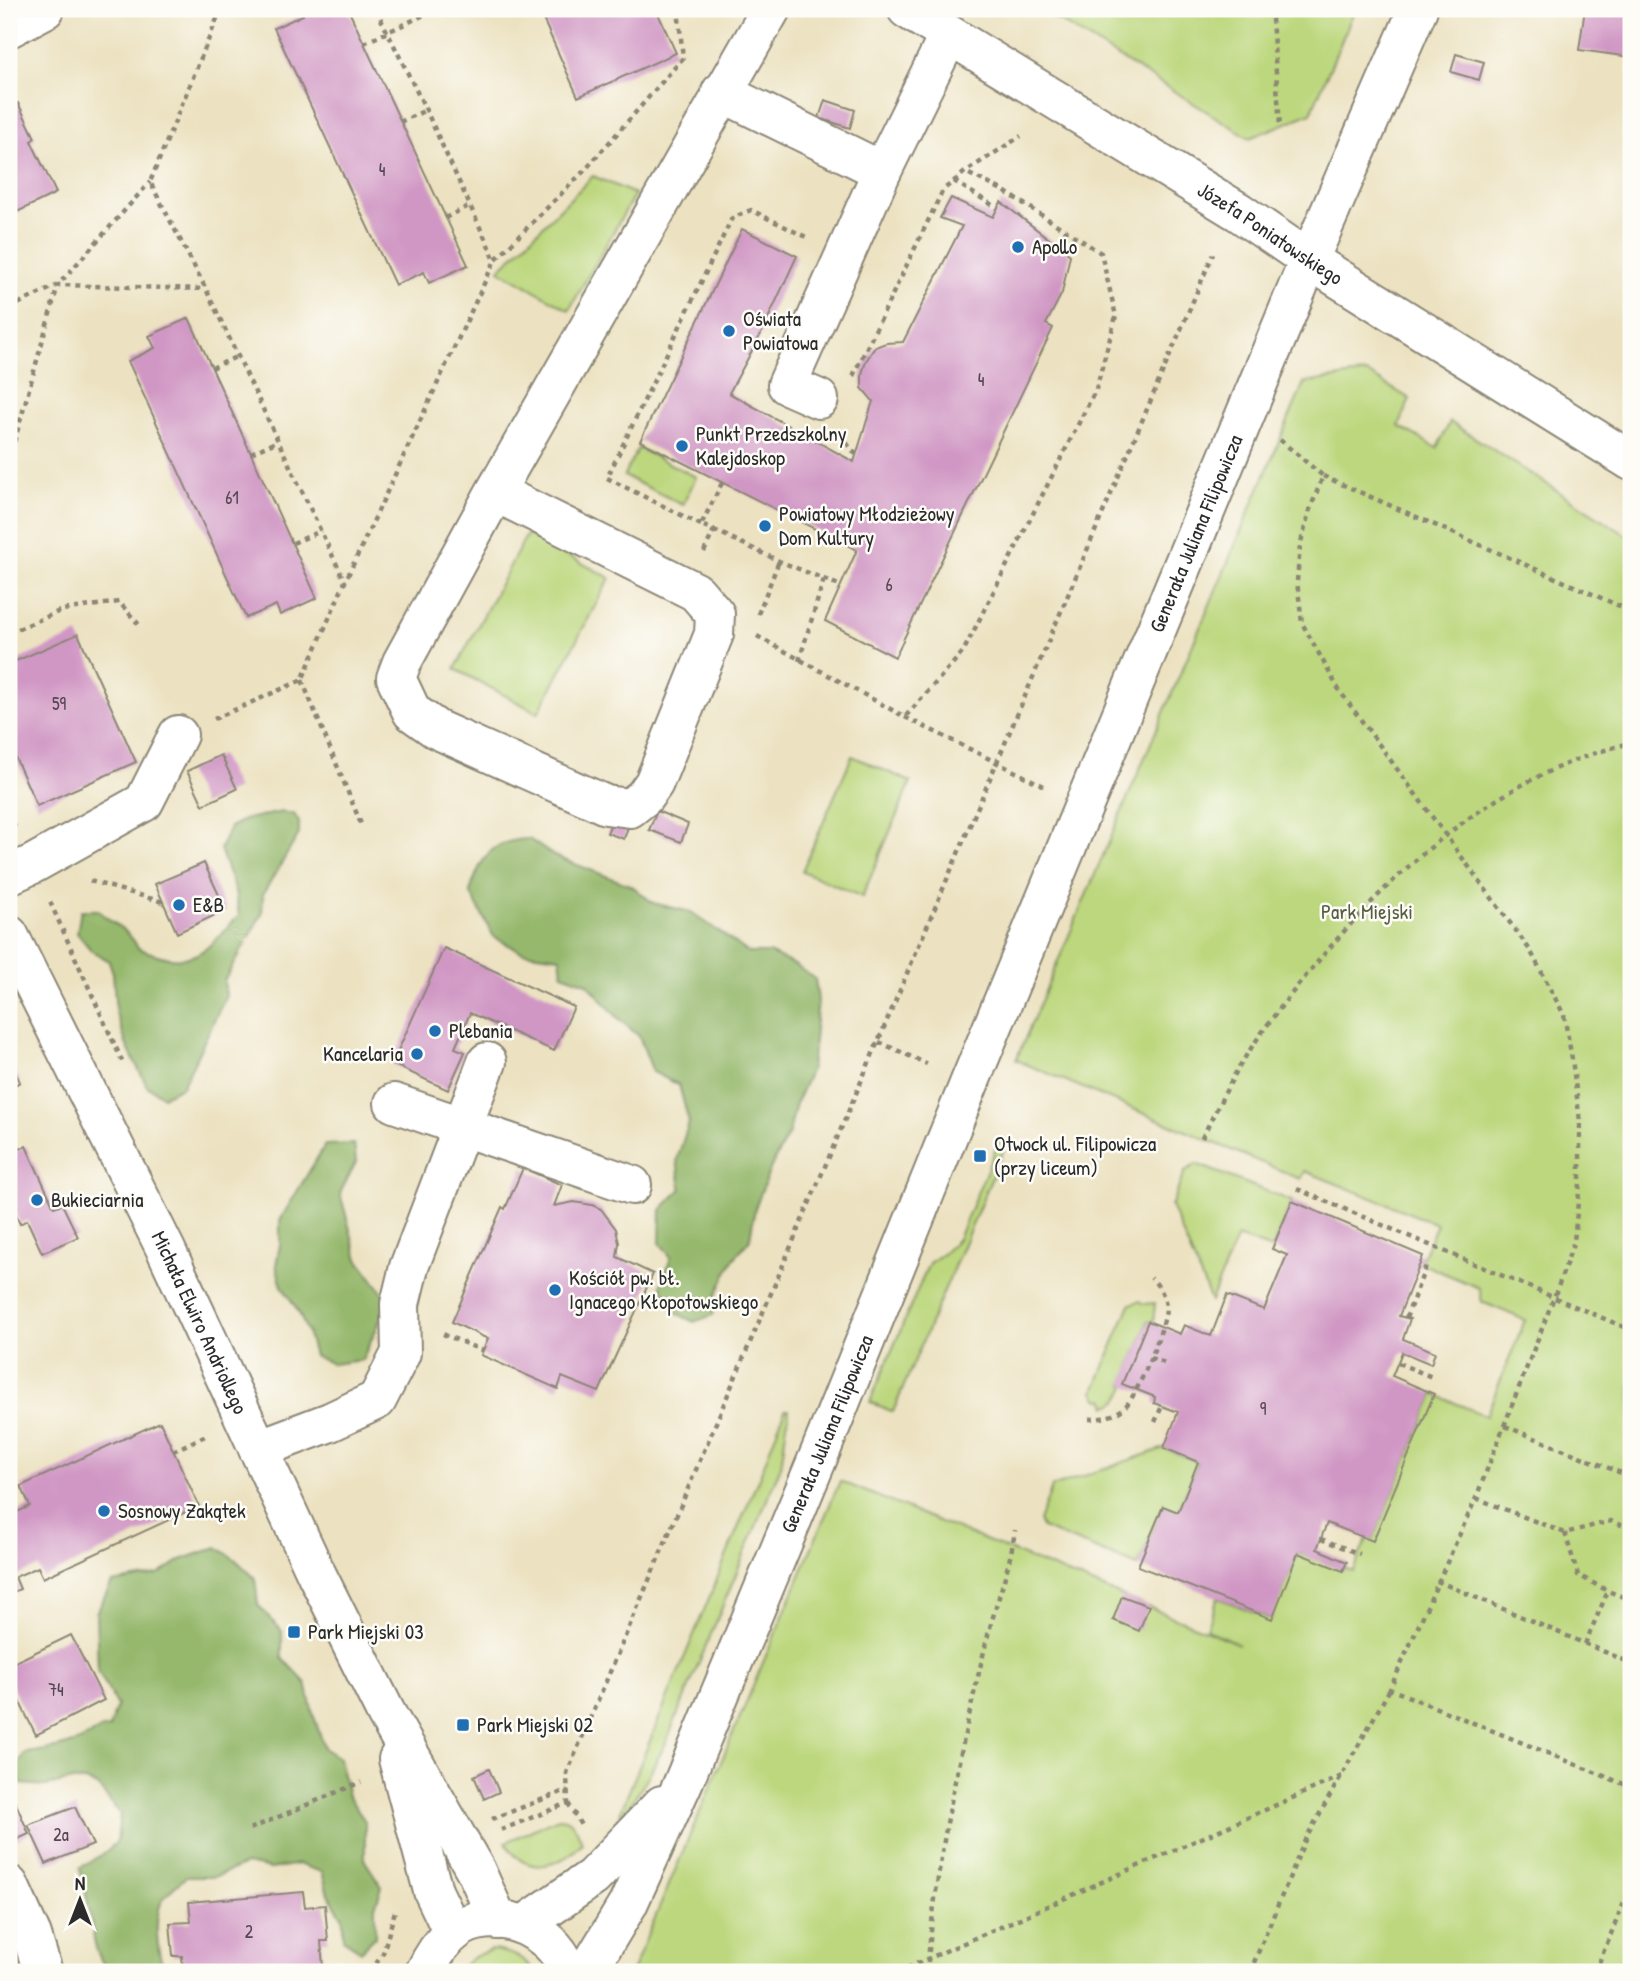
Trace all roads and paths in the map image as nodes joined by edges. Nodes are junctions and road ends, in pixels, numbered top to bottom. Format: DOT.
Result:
graph roads {
  1 [pos="45,9"];
  2 [pos="221,9"];
  3 [pos="376,9"];
  4 [pos="437,9"];
  5 [pos="678,9"];
  6 [pos="771,9"];
  7 [pos="907,9"];
  8 [pos="1269,9"];
  9 [pos="1418,9"];
  10 [pos="9,28"];
  11 [pos="388,31"];
  12 [pos="948,35"];
  13 [pos="364,43"];
  14 [pos="721,92"];
  15 [pos="426,110"];
  16 [pos="400,122"];
  17 [pos="1280,125"];
  18 [pos="1021,136"];
  19 [pos="882,171"];
  20 [pos="965,172"];
  21 [pos="954,181"];
  22 [pos="150,182"];
  23 [pos="469,206"];
  24 [pos="997,208"];
  25 [pos="445,218"];
  26 [pos="813,240"];
  27 [pos="1213,254"];
  28 [pos="495,260"];
  29 [pos="1309,260"];
  30 [pos="58,285"];
  31 [pos="206,289"];
  32 [pos="9,308"];
  33 [pos="238,356"];
  34 [pos="212,368"];
  35 [pos="852,378"];
  36 [pos="828,415"];
  37 [pos="1269,435"];
  38 [pos="278,441"];
  39 [pos="251,453"];
  40 [pos="857,456"];
  41 [pos="9,461"];
  42 [pos="1631,461"];
  43 [pos="1324,476"];
  44 [pos="722,483"];
  45 [pos="495,492"];
  46 [pos="701,525"];
  47 [pos="714,530"];
  48 [pos="321,531"];
  49 [pos="293,543"];
  50 [pos="779,561"];
  51 [pos="824,579"];
  52 [pos="345,582"];
  53 [pos="841,586"];
  54 [pos="688,588"];
  55 [pos="1631,611"];
  56 [pos="756,621"];
  57 [pos="142,628"];
  58 [pos="9,633"];
  59 [pos="751,633"];
  60 [pos="799,661"];
  61 [pos="302,680"];
  62 [pos="905,717"];
  63 [pos="178,735"];
  64 [pos="1631,743"];
  65 [pos="997,765"];
  66 [pos="1046,787"];
  67 [pos="361,824"];
  68 [pos="1445,835"];
  69 [pos="21,869"];
  70 [pos="163,902"];
  71 [pos="9,935"];
  72 [pos="879,1042"];
  73 [pos="487,1062"];
  74 [pos="927,1064"];
  75 [pos="394,1103"];
  76 [pos="462,1128"];
  77 [pos="1202,1138"];
  78 [pos="632,1185"];
  79 [pos="1297,1189"];
  80 [pos="1426,1266"];
  81 [pos="1151,1278"];
  82 [pos="1554,1297"];
  83 [pos="1406,1318"];
  84 [pos="1631,1330"];
  85 [pos="443,1334"];
  86 [pos="483,1351"];
  87 [pos="1150,1358"];
  88 [pos="1398,1363"];
  89 [pos="1168,1364"];
  90 [pos="1432,1377"];
  91 [pos="1161,1406"];
  92 [pos="1089,1419"];
  93 [pos="1155,1422"];
  94 [pos="1505,1426"];
  95 [pos="209,1434"];
  96 [pos="258,1449"];
  97 [pos="173,1451"];
  98 [pos="1631,1477"];
  99 [pos="1476,1498"];
  100 [pos="1631,1529"];
  101 [pos="1015,1530"];
  102 [pos="1565,1533"];
  103 [pos="1321,1539"];
  104 [pos="1360,1554"];
  105 [pos="1437,1581"];
  106 [pos="1608,1591"];
  107 [pos="1631,1600"];
  108 [pos="1585,1644"];
  109 [pos="1631,1663"];
  110 [pos="1390,1689"];
  111 [pos="386,1713"];
  112 [pos="1342,1776"];
  113 [pos="369,1779"];
  114 [pos="683,1783"];
  115 [pos="1631,1787"];
  116 [pos="568,1803"];
  117 [pos="250,1829"];
  118 [pos="497,1831"];
  119 [pos="585,1833"];
  120 [pos="9,1885"];
  121 [pos="1631,1886"];
  122 [pos="511,1922"];
  123 [pos="453,1933"];
  124 [pos="929,1958"];
  125 [pos="43,1972"];
  126 [pos="425,1972"];
  127 [pos="568,1972"];
  128 [pos="587,1972"];
  129 [pos="898,1972"];
  130 [pos="928,1972"];
  131 [pos="1250,1972"];
  132 [pos="1595,1972"];
  1 -- 10 [label="main road"];
  2 -- 22 [label="path"];
  3 -- 11 [label="path"];
  4 -- 11 [label="path"];
  5 -- 28 [label="path"];
  6 -- 14 [label="main road"];
  7 -- 12 [label="main road, Józefa Poniatowskiego"];
  8 -- 17 [label="path"];
  9 -- 29 [label="main road, Generała Juliana Filipowicza"];
  11 -- 13 [label="path"];
  11 -- 15 [label="path"];
  12 -- 19 [label="main road"];
  12 -- 29 [label="main road, Józefa Poniatowskiego"];
  14 -- 19 [label="main road"];
  14 -- 45 [label="main road"];
  15 -- 16 [label="path"];
  15 -- 23 [label="path"];
  18 -- 20 [label="path"];
  19 -- 36 [label="main road"];
  20 -- 21 [label="path"];
  20 -- 62 [label="path"];
  21 -- 24 [label="path"];
  21 -- 35 [label="path"];
  22 -- 30 [label="path"];
  22 -- 31 [label="path"];
  23 -- 25 [label="path"];
  23 -- 28 [label="path"];
  26 -- 46 [label="path"];
  27 -- 65 [label="path"];
  28 -- 52 [label="path"];
  29 -- 42 [label="main road, Józefa Poniatowskiego"];
  29 -- 114 [label="main road, Generała Juliana Filipowicza"];
  30 -- 31 [label="path"];
  30 -- 32 [label="path"];
  30 -- 41 [label="path"];
  31 -- 33 [label="path"];
  33 -- 34 [label="path"];
  33 -- 38 [label="path"];
  36 -- 40 [label="path"];
  37 -- 43 [label="path"];
  38 -- 39 [label="path"];
  38 -- 48 [label="path"];
  43 -- 55 [label="path"];
  43 -- 68 [label="path"];
  44 -- 46 [label="path"];
  45 -- 54 [label="main road"];
  45 -- 54 [label="main road"];
  46 -- 47 [label="path"];
  47 -- 50 [label="path"];
  47 -- 54 [label="path"];
  48 -- 49 [label="path"];
  48 -- 52 [label="path"];
  50 -- 51 [label="path"];
  50 -- 56 [label="path"];
  51 -- 53 [label="path"];
  51 -- 60 [label="path"];
  52 -- 61 [label="path"];
  57 -- 58 [label="path"];
  59 -- 60 [label="path"];
  60 -- 62 [label="path"];
  61 -- 63 [label="path"];
  61 -- 67 [label="path"];
  62 -- 65 [label="path"];
  63 -- 69 [label="main road"];
  64 -- 68 [label="path"];
  65 -- 66 [label="path"];
  65 -- 72 [label="path"];
  68 -- 77 [label="path"];
  68 -- 82 [label="path"];
  69 -- 70 [label="path"];
  71 -- 96 [label="main road, Michała Elwiro Andriollego"];
  72 -- 74 [label="path"];
  72 -- 116 [label="path"];
  73 -- 76 [label="main road"];
  75 -- 76 [label="main road"];
  76 -- 78 [label="main road"];
  76 -- 96 [label="main road"];
  79 -- 82 [label="path"];
  80 -- 83 [label="path"];
  81 -- 87 [label="path"];
  82 -- 84 [label="path"];
  82 -- 94 [label="path"];
  85 -- 86 [label="path"];
  87 -- 89 [label="path"];
  87 -- 92 [label="path"];
  88 -- 90 [label="path"];
  91 -- 93 [label="path"];
  94 -- 98 [label="path"];
  94 -- 99 [label="path"];
  95 -- 97 [label="path"];
  96 -- 111 [label="main road, Michała Elwiro Andriollego"];
  99 -- 102 [label="path"];
  99 -- 105 [label="path"];
  100 -- 102 [label="path"];
  101 -- 124 [label="path"];
  102 -- 106 [label="path"];
  103 -- 104 [label="path"];
  105 -- 108 [label="path"];
  105 -- 110 [label="path"];
  106 -- 107 [label="path"];
  106 -- 108 [label="path"];
  108 -- 109 [label="path"];
  110 -- 112 [label="path"];
  110 -- 115 [label="path"];
  111 -- 122 [label="main road, Michała Elwiro Andriollego"];
  111 -- 123 [label="main road, Michała Elwiro Andriollego"];
  112 -- 124 [label="path"];
  112 -- 131 [label="path"];
  113 -- 117 [label="path"];
  114 -- 122 [label="main road"];
  114 -- 128 [label="main road, Generała Juliana Filipowicza"];
  116 -- 118 [label="path"];
  116 -- 119 [label="path"];
  120 -- 125 [label="main road"];
  121 -- 132 [label="path"];
  122 -- 123 [label="main road"];
  122 -- 127 [label="main road"];
  123 -- 126 [label="main road"];
  124 -- 129 [label="path"];
  124 -- 130 [label="path"];
}
